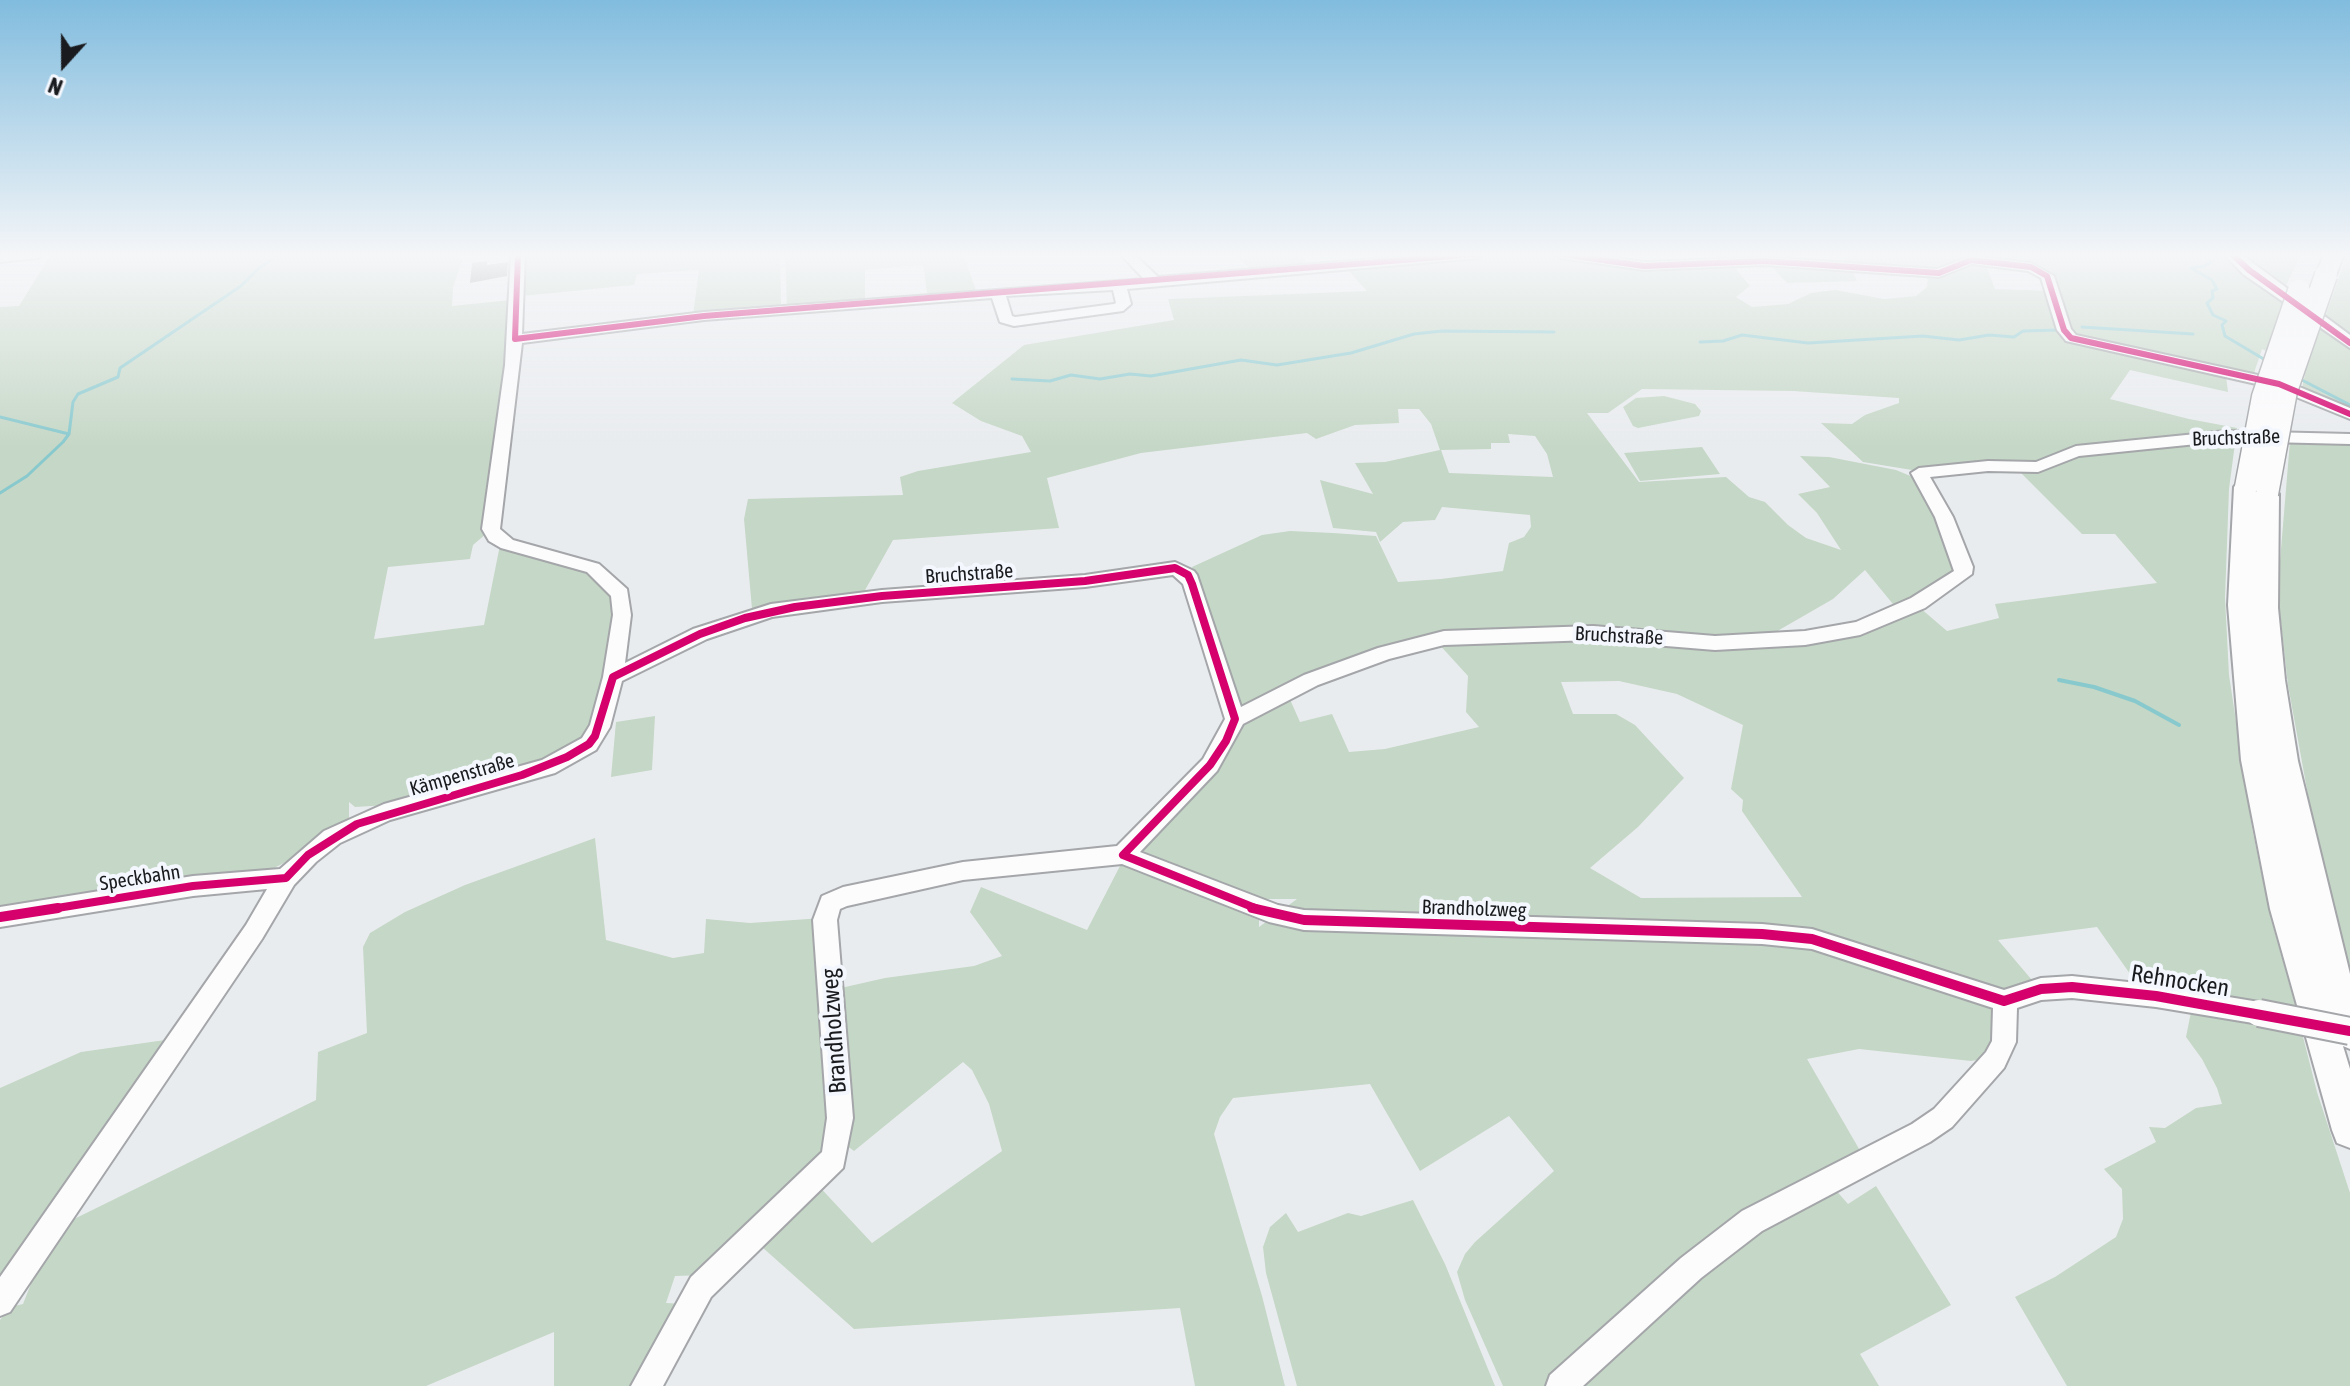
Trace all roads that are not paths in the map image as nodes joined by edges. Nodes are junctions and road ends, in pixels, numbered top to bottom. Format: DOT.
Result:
graph roads {
  1 [pos="516,319"];
  2 [pos="678,319"];
  3 [pos="1005,319"];
  4 [pos="1039,319"];
  5 [pos="2060,319"];
  6 [pos="2303,319"];
  7 [pos="2316,319"];
  8 [pos="515,339"];
  9 [pos="2350,343"];
  10 [pos="2350,414"];
  11 [pos="2350,439"];
  12 [pos="2257,490"];
  13 [pos="613,677"];
  14 [pos="1235,719"];
  15 [pos="1123,855"];
  16 [pos="286,878"];
  17 [pos="0,917"];
  18 [pos="2004,1001"];
  19 [pos="2350,1032"];
  20 [pos="2350,1130"];
  21 [pos="0,1302"];
  22 [pos="646,1386"];
  23 [pos="1561,1386"];
  1 -- 8 [label="street, Kämpenstraße"];
  2 -- 8 [label="street"];
  3 -- 4 [label="street"];
  5 -- 10 [label="street"];
  6 -- 12 [label="highway, bridge"];
  7 -- 9 [label="main road"];
  8 -- 13 [label="street, Kämpenstraße"];
  11 -- 14 [label="street, Bruchstraße"];
  12 -- 19 [label="highway"];
  12 -- 20 [label="highway"];
  13 -- 14 [label="street, Bruchstraße"];
  13 -- 16 [label="street, Kämpenstraße"];
  14 -- 15 [label="street"];
  15 -- 18 [label="street, Brandholzweg"];
  15 -- 22 [label="street, Brandholzweg"];
  16 -- 17 [label="street, Speckbahn"];
  16 -- 21 [label="street, Kämpenstraße"];
  18 -- 19 [label="street, Rehnocken, bridge"];
  18 -- 23 [label="street"];
}
